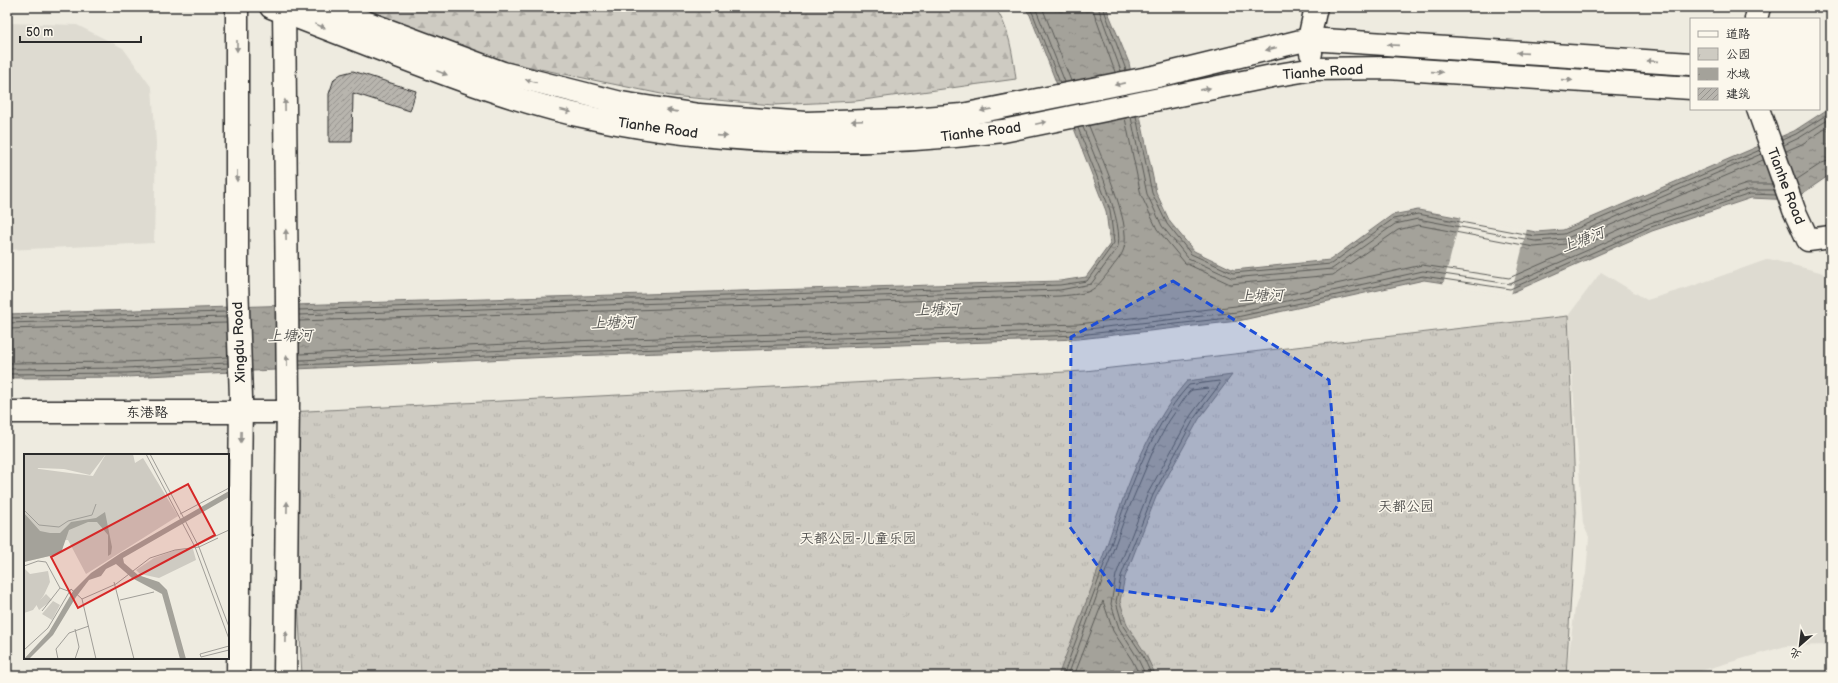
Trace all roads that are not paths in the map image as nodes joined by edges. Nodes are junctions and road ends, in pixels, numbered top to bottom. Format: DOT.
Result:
graph roads {
  1 [pos="237,7"];
  2 [pos="325,7"];
  3 [pos="1316,7"];
  4 [pos="1759,7"];
  5 [pos="280,9"];
  6 [pos="1756,18"];
  7 [pos="1309,39"];
  8 [pos="1690,64"];
  9 [pos="1314,69"];
  10 [pos="1690,88"];
  11 [pos="1762,119"];
  12 [pos="1831,237"];
  13 [pos="241,404"];
  14 [pos="288,406"];
  15 [pos="7,412"];
  16 [pos="238,676"];
  17 [pos="285,676"];
  1 -- 13 [label="main road, Xingdu Road, one-way"];
  7 -- 2 [label="main road, Tianhe Road, one-way"];
  3 -- 7 [label="main road"];
  4 -- 6 [label="main road"];
  5 -- 9 [label="main road, Tianhe Road, one-way"];
  14 -- 5 [label="main road, one-way"];
  8 -- 7 [label="main road, Tianhe Road, one-way"];
  7 -- 9 [label="main road"];
  9 -- 10 [label="main road, Tianhe Road, one-way"];
  11 -- 12 [label="main road, Tianhe Road"];
  13 -- 14 [label="main road, 东港路"];
  13 -- 15 [label="main road, 东港路"];
  13 -- 16 [label="main road, Xingdu Road, one-way"];
  17 -- 14 [label="main road, one-way"];
}
